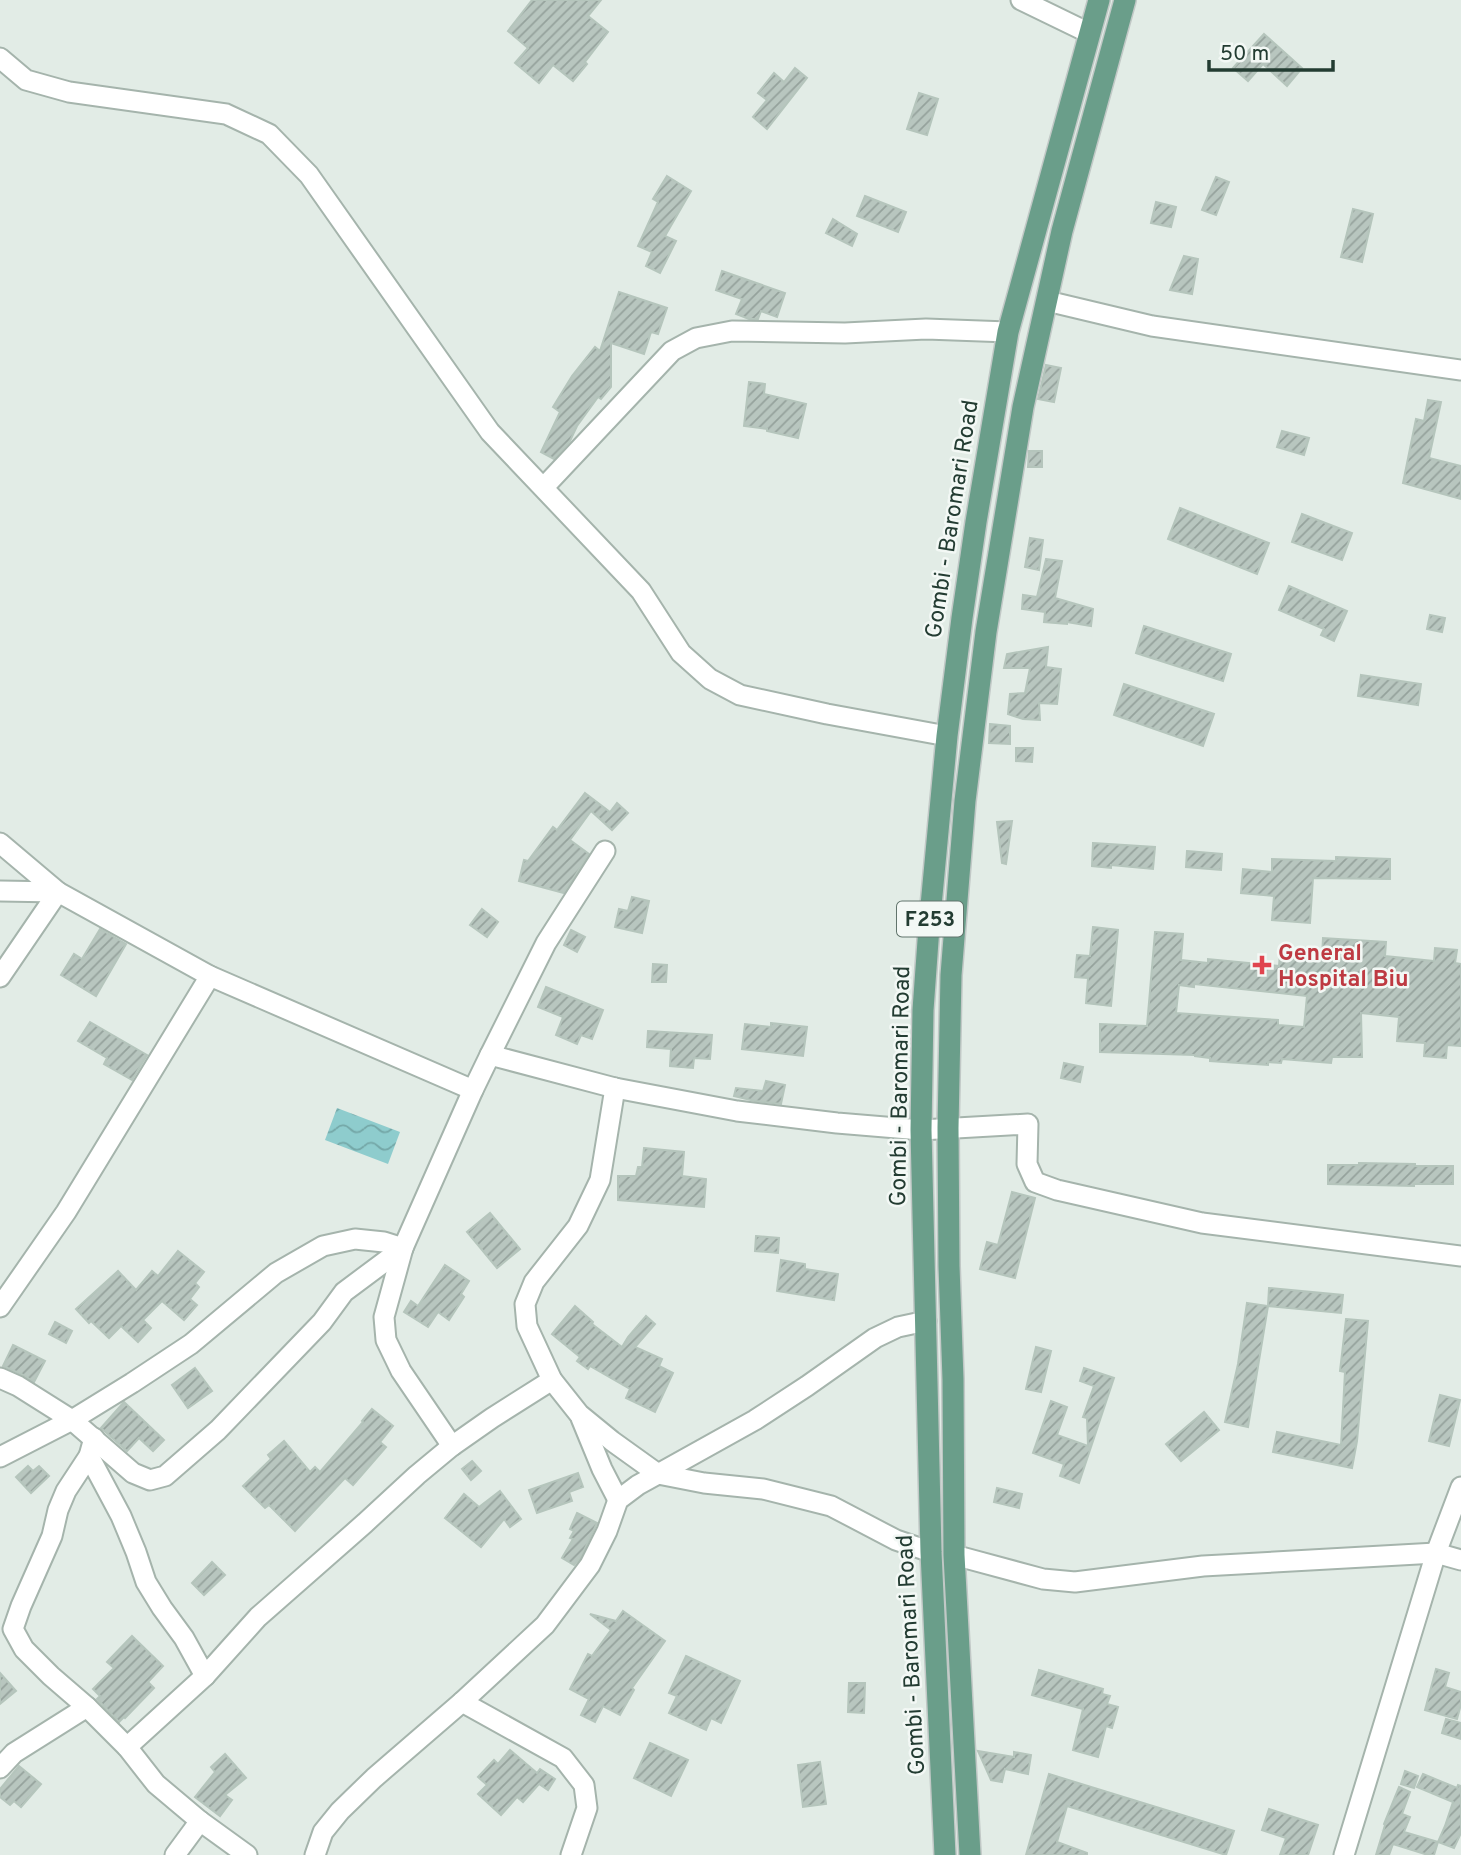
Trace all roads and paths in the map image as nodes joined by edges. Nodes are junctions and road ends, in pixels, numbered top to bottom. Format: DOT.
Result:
graph roads {
  1 [pos="1021,0"];
  2 [pos="1099,0"];
  3 [pos="1125,0"];
  4 [pos="1090,33"];
  5 [pos="0,58"];
  6 [pos="1070,106"];
  7 [pos="1094,119"];
  8 [pos="1047,300"];
  9 [pos="1008,332"];
  10 [pos="1461,370"];
  11 [pos="544,487"];
  12 [pos="947,736"];
  13 [pos="0,843"];
  14 [pos="605,850"];
  15 [pos="0,891"];
  16 [pos="58,892"];
  17 [pos="0,976"];
  18 [pos="210,976"];
  19 [pos="490,1055"];
  20 [pos="615,1087"];
  21 [pos="472,1090"];
  22 [pos="948,1128"];
  23 [pos="921,1130"];
  24 [pos="403,1248"];
  25 [pos="1461,1256"];
  26 [pos="0,1307"];
  27 [pos="926,1321"];
  28 [pos="0,1378"];
  29 [pos="552,1380"];
  30 [pos="579,1414"];
  31 [pos="72,1420"];
  32 [pos="452,1446"];
  33 [pos="91,1447"];
  34 [pos="0,1457"];
  35 [pos="658,1474"];
  36 [pos="1461,1487"];
  37 [pos="618,1500"];
  38 [pos="931,1552"];
  39 [pos="1436,1553"];
  40 [pos="954,1555"];
  41 [pos="1461,1560"];
  42 [pos="205,1676"];
  43 [pos="463,1702"];
  44 [pos="86,1707"];
  45 [pos="127,1747"];
  46 [pos="0,1768"];
  47 [pos="200,1821"];
  48 [pos="175,1855"];
  49 [pos="247,1855"];
  50 [pos="315,1855"];
  51 [pos="571,1855"];
  52 [pos="945,1855"];
  53 [pos="970,1855"];
  54 [pos="1344,1855"];
  1 -- 4 [label="street"];
  2 -- 4 [label="main road, Gombi - Baromari Road / F253"];
  3 -- 7 [label="main road, F253"];
  4 -- 6 [label="main road, Gombi - Baromari Road / F253"];
  5 -- 11 [label="street"];
  6 -- 7 [label="main road"];
  6 -- 9 [label="main road, Gombi - Baromari Road / F253"];
  7 -- 8 [label="main road, F253"];
  8 -- 10 [label="street"];
  8 -- 22 [label="main road, F253"];
  9 -- 11 [label="street"];
  9 -- 12 [label="main road, Gombi - Baromari Road / F253"];
  11 -- 12 [label="street"];
  12 -- 23 [label="main road, Gombi - Baromari Road / F253"];
  13 -- 16 [label="street"];
  14 -- 19 [label="street"];
  15 -- 16 [label="street"];
  16 -- 17 [label="street"];
  16 -- 18 [label="street"];
  18 -- 21 [label="street"];
  18 -- 26 [label="street"];
  19 -- 20 [label="street"];
  19 -- 21 [label="street"];
  20 -- 23 [label="street"];
  20 -- 29 [label="street"];
  21 -- 24 [label="street"];
  22 -- 23 [label="street"];
  22 -- 25 [label="street"];
  22 -- 40 [label="main road, F253"];
  23 -- 27 [label="main road, Gombi - Baromari Road / F253"];
  24 -- 31 [label="street"];
  24 -- 32 [label="street"];
  24 -- 33 [label="street"];
  27 -- 35 [label="street"];
  27 -- 38 [label="main road, Gombi - Baromari Road / F253"];
  28 -- 31 [label="street"];
  29 -- 30 [label="street"];
  29 -- 32 [label="street"];
  30 -- 35 [label="street"];
  30 -- 37 [label="street"];
  31 -- 33 [label="street"];
  31 -- 34 [label="street"];
  32 -- 42 [label="street"];
  33 -- 42 [label="street"];
  33 -- 44 [label="street"];
  35 -- 37 [label="street"];
  35 -- 38 [label="street"];
  36 -- 39 [label="street"];
  37 -- 43 [label="street"];
  38 -- 52 [label="main road, Gombi - Baromari Road / F253"];
  39 -- 40 [label="street"];
  39 -- 41 [label="street"];
  39 -- 54 [label="street"];
  40 -- 53 [label="main road, F253"];
  42 -- 45 [label="street"];
  43 -- 50 [label="street"];
  43 -- 51 [label="street"];
  44 -- 45 [label="street"];
  44 -- 46 [label="street"];
  45 -- 47 [label="street"];
  47 -- 48 [label="street"];
  47 -- 49 [label="street"];
}
